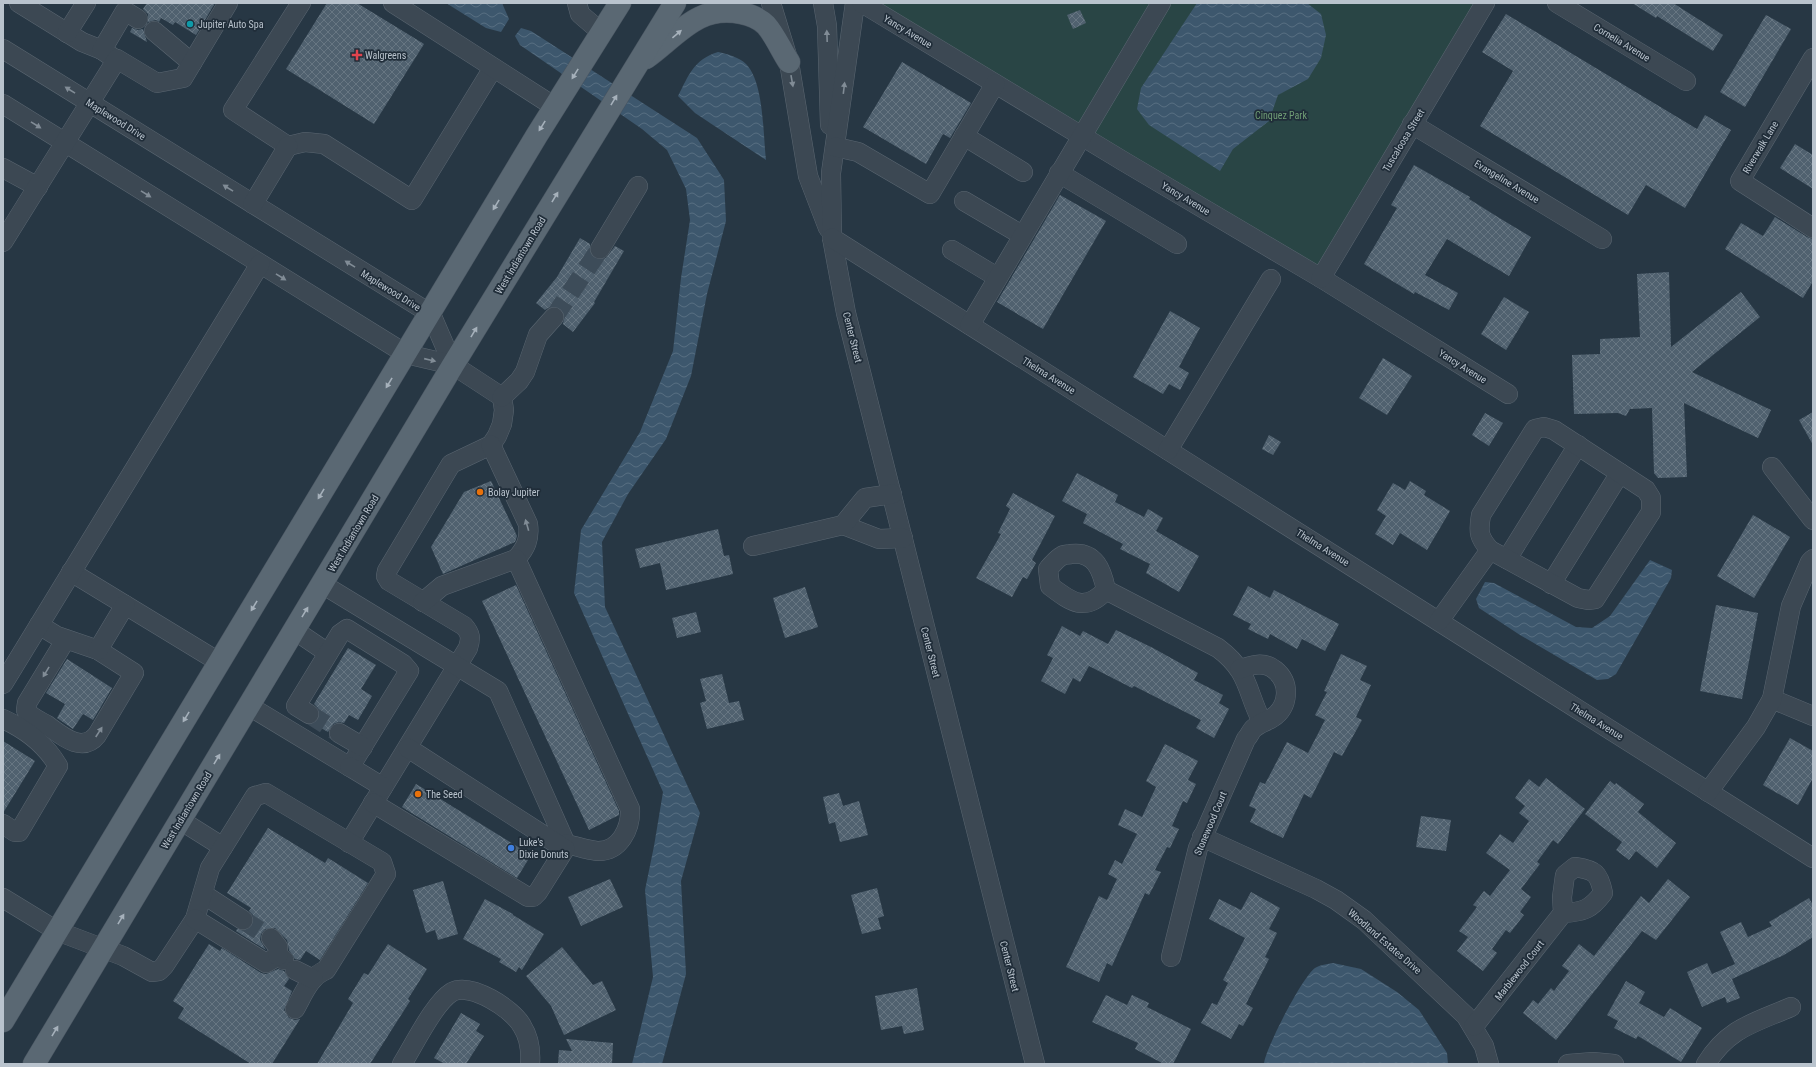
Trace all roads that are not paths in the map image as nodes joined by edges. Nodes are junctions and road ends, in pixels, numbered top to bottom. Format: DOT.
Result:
graph roads {
  1 [pos="19,3"];
  2 [pos="86,3"];
  3 [pos="228,3"];
  4 [pos="301,3"];
  5 [pos="393,3"];
  6 [pos="577,3"];
  7 [pos="620,3"];
  8 [pos="675,3"];
  9 [pos="771,3"];
  10 [pos="823,3"];
  11 [pos="855,3"];
  12 [pos="862,3"];
  13 [pos="1161,3"];
  14 [pos="1485,3"];
  15 [pos="1557,3"];
  16 [pos="138,19"];
  17 [pos="154,31"];
  18 [pos="601,32"];
  19 [pos="67,33"];
  20 [pos="3,49"];
  21 [pos="110,55"];
  22 [pos="1813,58"];
  23 [pos="789,62"];
  24 [pos="192,63"];
  25 [pos="493,68"];
  26 [pos="630,74"];
  27 [pos="1686,81"];
  28 [pos="995,84"];
  29 [pos="559,100"];
  30 [pos="90,103"];
  31 [pos="3,104"];
  32 [pos="1412,124"];
  33 [pos="964,136"];
  34 [pos="1081,136"];
  35 [pos="65,143"];
  36 [pos="288,146"];
  37 [pos="836,147"];
  38 [pos="3,168"];
  39 [pos="1023,172"];
  40 [pos="831,173"];
  41 [pos="1059,173"];
  42 [pos="638,186"];
  43 [pos="38,187"];
  44 [pos="964,201"];
  45 [pos="253,204"];
  46 [pos="1813,228"];
  47 [pos="1022,235"];
  48 [pos="832,238"];
  49 [pos="1602,239"];
  50 [pos="3,242"];
  51 [pos="1177,244"];
  52 [pos="600,249"];
  53 [pos="952,250"];
  54 [pos="260,264"];
  55 [pos="997,277"];
  56 [pos="1321,278"];
  57 [pos="1271,279"];
  58 [pos="431,314"];
  59 [pos="554,317"];
  60 [pos="970,325"];
  61 [pos="406,354"];
  62 [pos="454,365"];
  63 [pos="1508,394"];
  64 [pos="502,397"];
  65 [pos="491,445"];
  66 [pos="1578,445"];
  67 [pos="1168,450"];
  68 [pos="1772,467"];
  69 [pos="1620,473"];
  70 [pos="892,494"];
  71 [pos="1813,520"];
  72 [pos="843,525"];
  73 [pos="903,538"];
  74 [pos="753,546"];
  75 [pos="1499,555"];
  76 [pos="516,559"];
  77 [pos="1813,559"];
  78 [pos="71,572"];
  79 [pos="322,584"];
  80 [pos="1551,584"];
  81 [pos="1106,590"];
  82 [pos="423,602"];
  83 [pos="125,605"];
  84 [pos="1439,621"];
  85 [pos="39,625"];
  86 [pos="294,630"];
  87 [pos="66,639"];
  88 [pos="98,650"];
  89 [pos="328,653"];
  90 [pos="220,662"];
  91 [pos="456,664"];
  92 [pos="1240,669"];
  93 [pos="3,684"];
  94 [pos="1772,699"];
  95 [pos="249,706"];
  96 [pos="309,714"];
  97 [pos="1813,716"];
  98 [pos="3,718"];
  99 [pos="1262,722"];
  100 [pos="24,730"];
  101 [pos="339,732"];
  102 [pos="3,734"];
  103 [pos="363,747"];
  104 [pos="408,748"];
  105 [pos="350,767"];
  106 [pos="383,787"];
  107 [pos="1708,792"];
  108 [pos="373,803"];
  109 [pos="180,820"];
  110 [pos="3,824"];
  111 [pos="1202,838"];
  112 [pos="350,843"];
  113 [pos="565,846"];
  114 [pos="223,847"];
  115 [pos="1813,858"];
  116 [pos="203,894"];
  117 [pos="3,898"];
  118 [pos="1563,913"];
  119 [pos="195,919"];
  120 [pos="243,920"];
  121 [pos="57,931"];
  122 [pos="104,948"];
  123 [pos="1171,957"];
  124 [pos="313,979"];
  125 [pos="1791,1008"];
  126 [pos="295,1009"];
  127 [pos="3,1021"];
  128 [pos="1474,1026"];
  129 [pos="34,1064"];
  130 [pos="402,1064"];
  131 [pos="530,1064"];
  132 [pos="1035,1064"];
  133 [pos="1489,1064"];
  134 [pos="1568,1064"];
  135 [pos="1614,1064"];
  136 [pos="1706,1064"];
  1 -- 19 [label="street"];
  2 -- 19 [label="street"];
  3 -- 24 [label="street"];
  4 -- 36 [label="street"];
  5 -- 25 [label="street"];
  6 -- 18 [label="street"];
  7 -- 18 [label="main road"];
  8 -- 26 [label="main road, West Indiantown Road"];
  9 -- 23 [label="street, Center Street"];
  40 -- 10 [label="street, one-way"];
  37 -- 11 [label="street, Center Street, one-way"];
  12 -- 28 [label="street, Yancy Avenue"];
  13 -- 34 [label="street"];
  14 -- 32 [label="street, Tuscaloosa Street"];
  15 -- 27 [label="street, Cornelia Avenue"];
  16 -- 21 [label="street"];
  17 -- 24 [label="street"];
  18 -- 29 [label="main road, one-way"];
  19 -- 21 [label="street"];
  30 -- 20 [label="street, Maplewood Drive, one-way"];
  21 -- 24 [label="street"];
  21 -- 30 [label="street"];
  22 -- 46 [label="street, Riverwalk Lane"];
  26 -- 23 [label="main road, one-way"];
  23 -- 48 [label="street, Center Street, one-way"];
  25 -- 29 [label="street"];
  25 -- 36 [label="street"];
  62 -- 26 [label="main road, West Indiantown Road, one-way"];
  28 -- 33 [label="street"];
  28 -- 34 [label="street, Yancy Avenue"];
  29 -- 58 [label="main road, one-way"];
  30 -- 35 [label="street"];
  45 -- 30 [label="street, Maplewood Drive, one-way"];
  31 -- 35 [label="street, one-way"];
  32 -- 49 [label="street, Evangeline Avenue"];
  32 -- 56 [label="street, Tuscaloosa Street"];
  33 -- 37 [label="street"];
  33 -- 39 [label="street"];
  34 -- 41 [label="street"];
  34 -- 56 [label="street, Yancy Avenue"];
  35 -- 43 [label="street"];
  35 -- 54 [label="street, one-way"];
  36 -- 45 [label="street"];
  37 -- 40 [label="street, Center Street"];
  38 -- 43 [label="street"];
  40 -- 48 [label="street, Center Street"];
  41 -- 47 [label="street"];
  41 -- 51 [label="street"];
  42 -- 52 [label="street"];
  43 -- 50 [label="street"];
  44 -- 47 [label="street"];
  58 -- 45 [label="street, Maplewood Drive, one-way"];
  47 -- 55 [label="street"];
  48 -- 60 [label="street, Thelma Avenue"];
  48 -- 70 [label="street, Center Street"];
  53 -- 55 [label="street"];
  54 -- 61 [label="street, one-way"];
  54 -- 78 [label="street"];
  55 -- 60 [label="street"];
  56 -- 63 [label="street, Yancy Avenue"];
  57 -- 67 [label="street"];
  58 -- 61 [label="main road"];
  58 -- 62 [label="street, Maplewood Drive"];
  59 -- 64 [label="street"];
  60 -- 67 [label="street, Thelma Avenue"];
  61 -- 62 [label="street, one-way"];
  61 -- 90 [label="main road, one-way"];
  62 -- 64 [label="street"];
  62 -- 79 [label="main road, West Indiantown Road"];
  64 -- 65 [label="street"];
  76 -- 65 [label="street, one-way"];
  65 -- 82 [label="street"];
  66 -- 69 [label="street"];
  66 -- 75 [label="street"];
  66 -- 75 [label="street"];
  67 -- 84 [label="street, Thelma Avenue"];
  68 -- 71 [label="street"];
  69 -- 80 [label="street"];
  69 -- 80 [label="street"];
  70 -- 72 [label="street"];
  70 -- 73 [label="street, Center Street"];
  72 -- 73 [label="street"];
  72 -- 74 [label="street"];
  73 -- 132 [label="street, Center Street"];
  75 -- 80 [label="street"];
  75 -- 84 [label="street"];
  76 -- 82 [label="street"];
  76 -- 113 [label="street"];
  77 -- 94 [label="street"];
  78 -- 83 [label="street"];
  78 -- 85 [label="street"];
  86 -- 79 [label="main road, West Indiantown Road, one-way"];
  79 -- 91 [label="street"];
  81 -- 92 [label="street"];
  82 -- 91 [label="street"];
  83 -- 88 [label="street"];
  83 -- 90 [label="street"];
  84 -- 107 [label="street, Thelma Avenue"];
  85 -- 87 [label="street"];
  85 -- 93 [label="street"];
  86 -- 89 [label="street"];
  86 -- 95 [label="main road, West Indiantown Road"];
  87 -- 88 [label="street"];
  87 -- 88 [label="street, one-way"];
  89 -- 96 [label="street"];
  89 -- 103 [label="street"];
  90 -- 121 [label="main road, one-way"];
  91 -- 104 [label="street"];
  91 -- 113 [label="street"];
  92 -- 99 [label="street"];
  92 -- 99 [label="street, Stonewood Court"];
  94 -- 97 [label="street"];
  94 -- 107 [label="street"];
  95 -- 105 [label="street"];
  109 -- 95 [label="main road, West Indiantown Road, one-way"];
  98 -- 100 [label="street"];
  99 -- 111 [label="street, Stonewood Court"];
  100 -- 102 [label="street"];
  100 -- 110 [label="street"];
  101 -- 103 [label="street"];
  103 -- 105 [label="street"];
  104 -- 106 [label="street"];
  104 -- 113 [label="street"];
  105 -- 106 [label="street"];
  106 -- 108 [label="street"];
  107 -- 115 [label="street, Thelma Avenue"];
  108 -- 112 [label="street"];
  108 -- 113 [label="street"];
  109 -- 114 [label="street"];
  122 -- 109 [label="main road, West Indiantown Road, one-way"];
  111 -- 123 [label="street, Stonewood Court"];
  111 -- 128 [label="street, Woodland Estates Drive"];
  112 -- 114 [label="street"];
  112 -- 124 [label="street"];
  114 -- 116 [label="street"];
  116 -- 119 [label="street"];
  116 -- 120 [label="street"];
  117 -- 121 [label="street"];
  118 -- 128 [label="street, Marblewood Court"];
  119 -- 122 [label="street"];
  119 -- 124 [label="street"];
  121 -- 122 [label="street"];
  121 -- 127 [label="main road"];
  129 -- 122 [label="main road, West Indiantown Road, one-way"];
  124 -- 126 [label="street"];
  125 -- 136 [label="street"];
  128 -- 133 [label="street, Woodland Estates Drive"];
  130 -- 131 [label="street"];
  134 -- 135 [label="street"];
}
